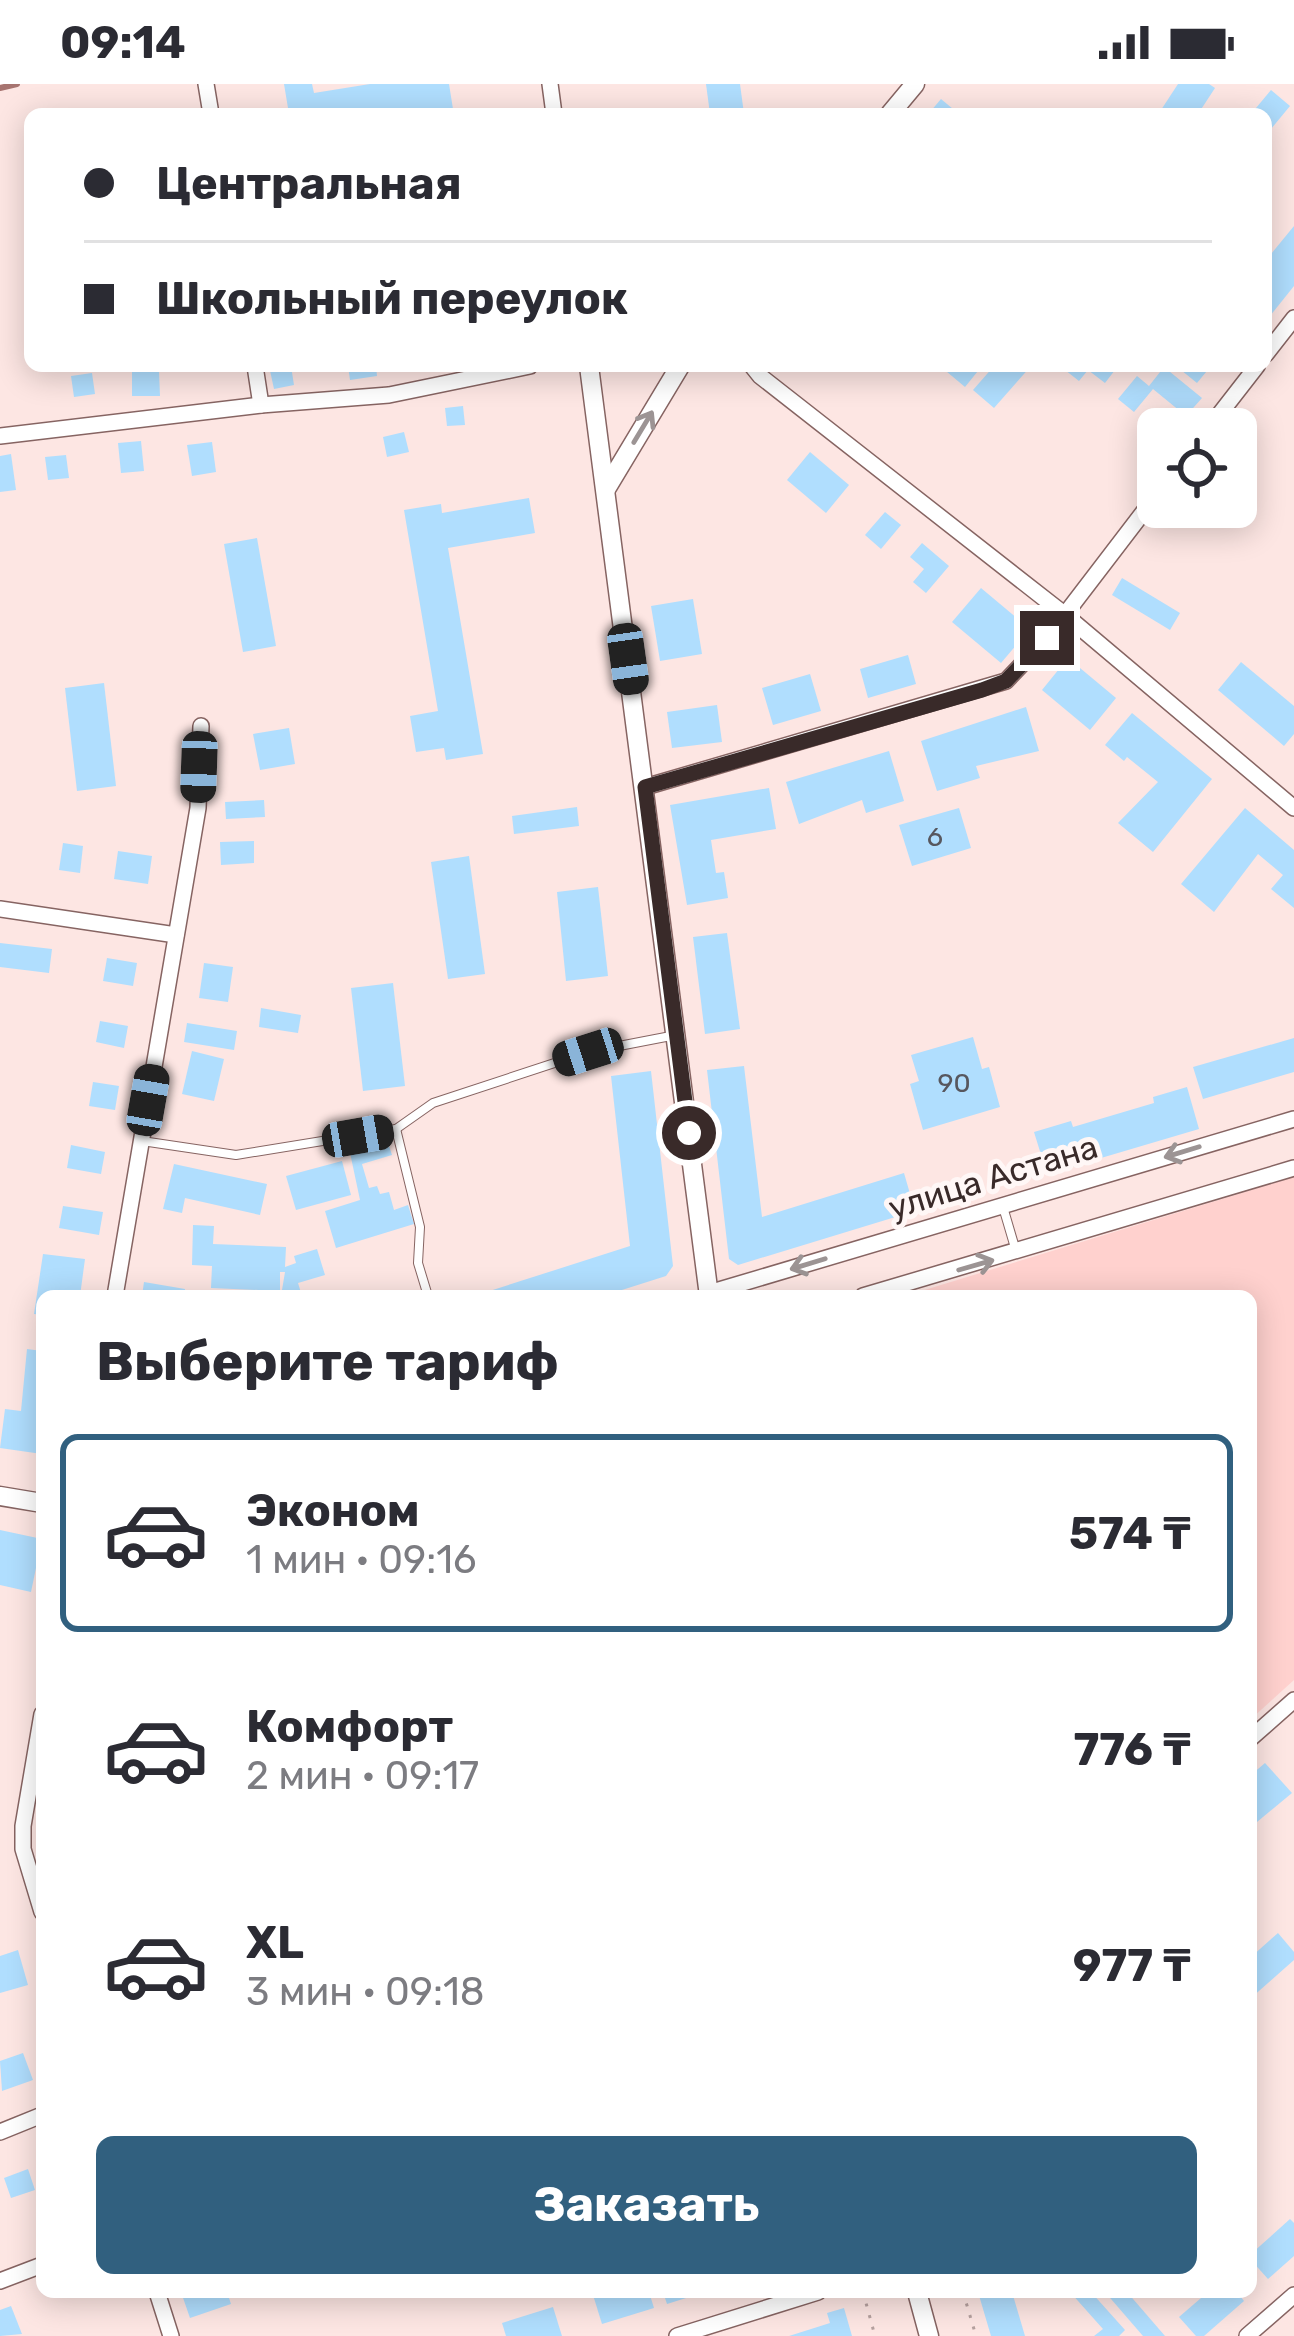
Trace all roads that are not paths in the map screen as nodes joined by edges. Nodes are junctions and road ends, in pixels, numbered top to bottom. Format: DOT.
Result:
graph roads {
  1 [pos="1294,319"];
  2 [pos="1272,347"];
  3 [pos="256,372"];
  4 [pos="501,372"];
  5 [pos="590,372"];
  6 [pos="676,372"];
  7 [pos="757,372"];
  8 [pos="1252,372"];
  9 [pos="261,405"];
  10 [pos="1224,408"];
  11 [pos="0,436"];
  12 [pos="606,489"];
  13 [pos="1137,520"];
  14 [pos="1064,614"];
  15 [pos="201,726"];
  16 [pos="645,787"];
  17 [pos="1294,808"];
  18 [pos="0,909"];
  19 [pos="176,935"];
  20 [pos="676,1035"];
  21 [pos="1294,1118"];
  22 [pos="396,1129"];
  23 [pos="141,1141"];
  24 [pos="1294,1168"];
  25 [pos="1003,1206"];
  26 [pos="1017,1253"];
  27 [pos="116,1290"];
  28 [pos="426,1290"];
  29 [pos="708,1290"];
  30 [pos="726,1290"];
  31 [pos="884,1290"];
  32 [pos="0,1496"];
  33 [pos="36,1502"];
  34 [pos="1294,1700"];
  35 [pos="1257,1733"];
  36 [pos="36,1749"];
  37 [pos="36,1892"];
  38 [pos="36,2117"];
  39 [pos="0,2132"];
  40 [pos="36,2267"];
  41 [pos="0,2281"];
  42 [pos="1294,2295"];
  43 [pos="159,2298"];
  44 [pos="799,2298"];
  45 [pos="918,2298"];
  46 [pos="171,2336"];
  47 [pos="677,2336"];
  48 [pos="928,2336"];
  49 [pos="1247,2336"];
  1 -- 2 [label="street"];
  3 -- 9 [label="street"];
  4 -- 9 [label="street"];
  5 -- 12 [label="street"];
  12 -- 6 [label="street, one-way"];
  7 -- 14 [label="street"];
  8 -- 10 [label="street"];
  9 -- 11 [label="street"];
  12 -- 16 [label="street"];
  13 -- 14 [label="street"];
  14 -- 16 [label="street"];
  14 -- 17 [label="street"];
  15 -- 19 [label="street"];
  16 -- 20 [label="street"];
  18 -- 19 [label="street"];
  19 -- 23 [label="street"];
  20 -- 22 [label="lane"];
  20 -- 29 [label="street"];
  21 -- 25 [label="street, улица Астана, one-way"];
  22 -- 23 [label="lane"];
  22 -- 28 [label="lane"];
  23 -- 27 [label="street"];
  24 -- 26 [label="street"];
  25 -- 26 [label="lane"];
  25 -- 30 [label="street, улица Астана, one-way"];
  31 -- 26 [label="street, one-way"];
  32 -- 33 [label="street"];
  34 -- 35 [label="street"];
  36 -- 37 [label="street"];
  38 -- 39 [label="street"];
  40 -- 41 [label="street"];
  42 -- 49 [label="street"];
  43 -- 46 [label="street"];
  44 -- 47 [label="street"];
  45 -- 48 [label="street"];
}
